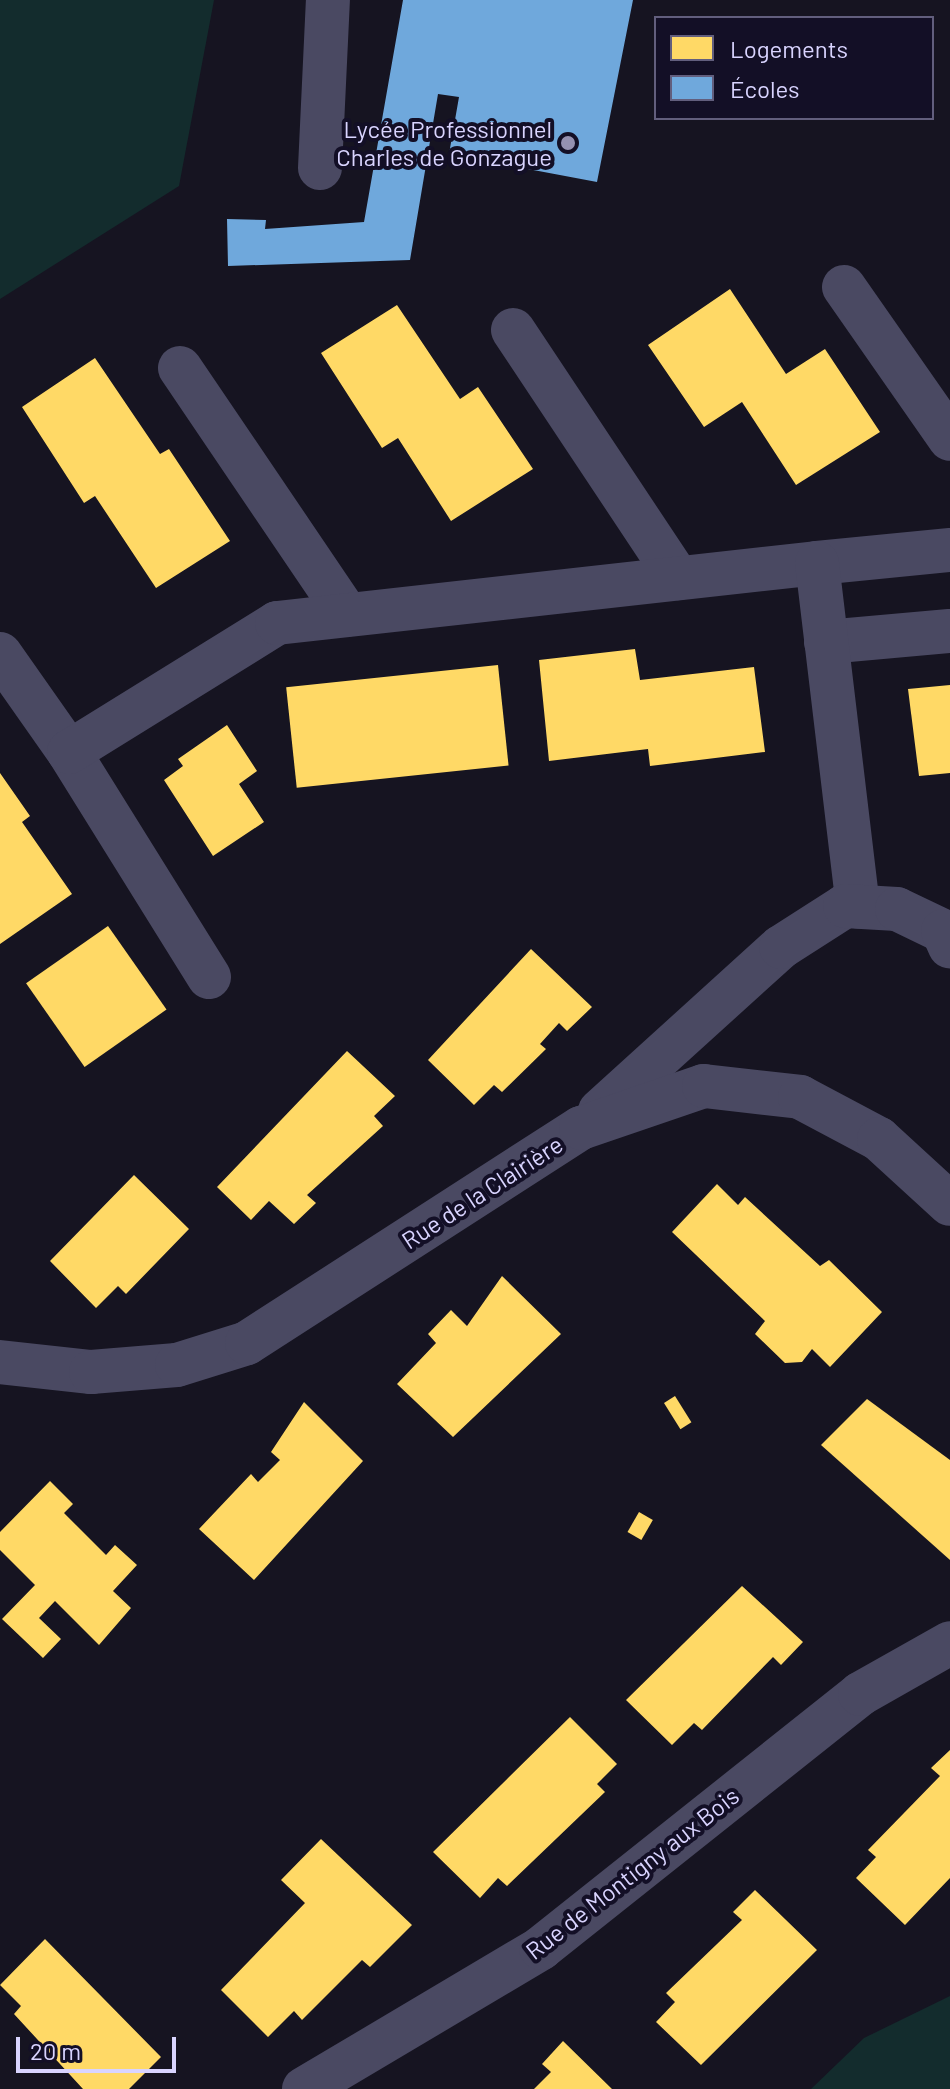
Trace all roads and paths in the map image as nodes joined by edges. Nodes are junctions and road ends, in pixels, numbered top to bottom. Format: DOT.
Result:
graph roads {
  1 [pos="328,0"];
  2 [pos="320,168"];
  3 [pos="844,287"];
  4 [pos="513,330"];
  5 [pos="180,368"];
  6 [pos="950,439"];
  7 [pos="950,550"];
  8 [pos="817,563"];
  9 [pos="678,578"];
  10 [pos="347,615"];
  11 [pos="950,631"];
  12 [pos="826,642"];
  13 [pos="0,654"];
  14 [pos="69,752"];
  15 [pos="858,907"];
  16 [pos="950,947"];
  17 [pos="209,977"];
  18 [pos="581,1128"];
  19 [pos="948,1189"];
  20 [pos="0,1362"];
  21 [pos="950,1643"];
  22 [pos="304,2089"];
  1 -- 2 [label="street"];
  3 -- 6 [label="street"];
  4 -- 9 [label="street"];
  5 -- 10 [label="street"];
  7 -- 8 [label="street"];
  8 -- 9 [label="street"];
  8 -- 12 [label="street"];
  9 -- 10 [label="street"];
  10 -- 14 [label="street"];
  11 -- 12 [label="street"];
  12 -- 15 [label="street"];
  13 -- 14 [label="street"];
  14 -- 17 [label="street"];
  15 -- 16 [label="street"];
  15 -- 18 [label="street"];
  18 -- 19 [label="street, Rue de la Clairière"];
  18 -- 20 [label="street, Rue de la Clairière"];
  21 -- 22 [label="street, Rue de Montigny aux Bois"];
}
